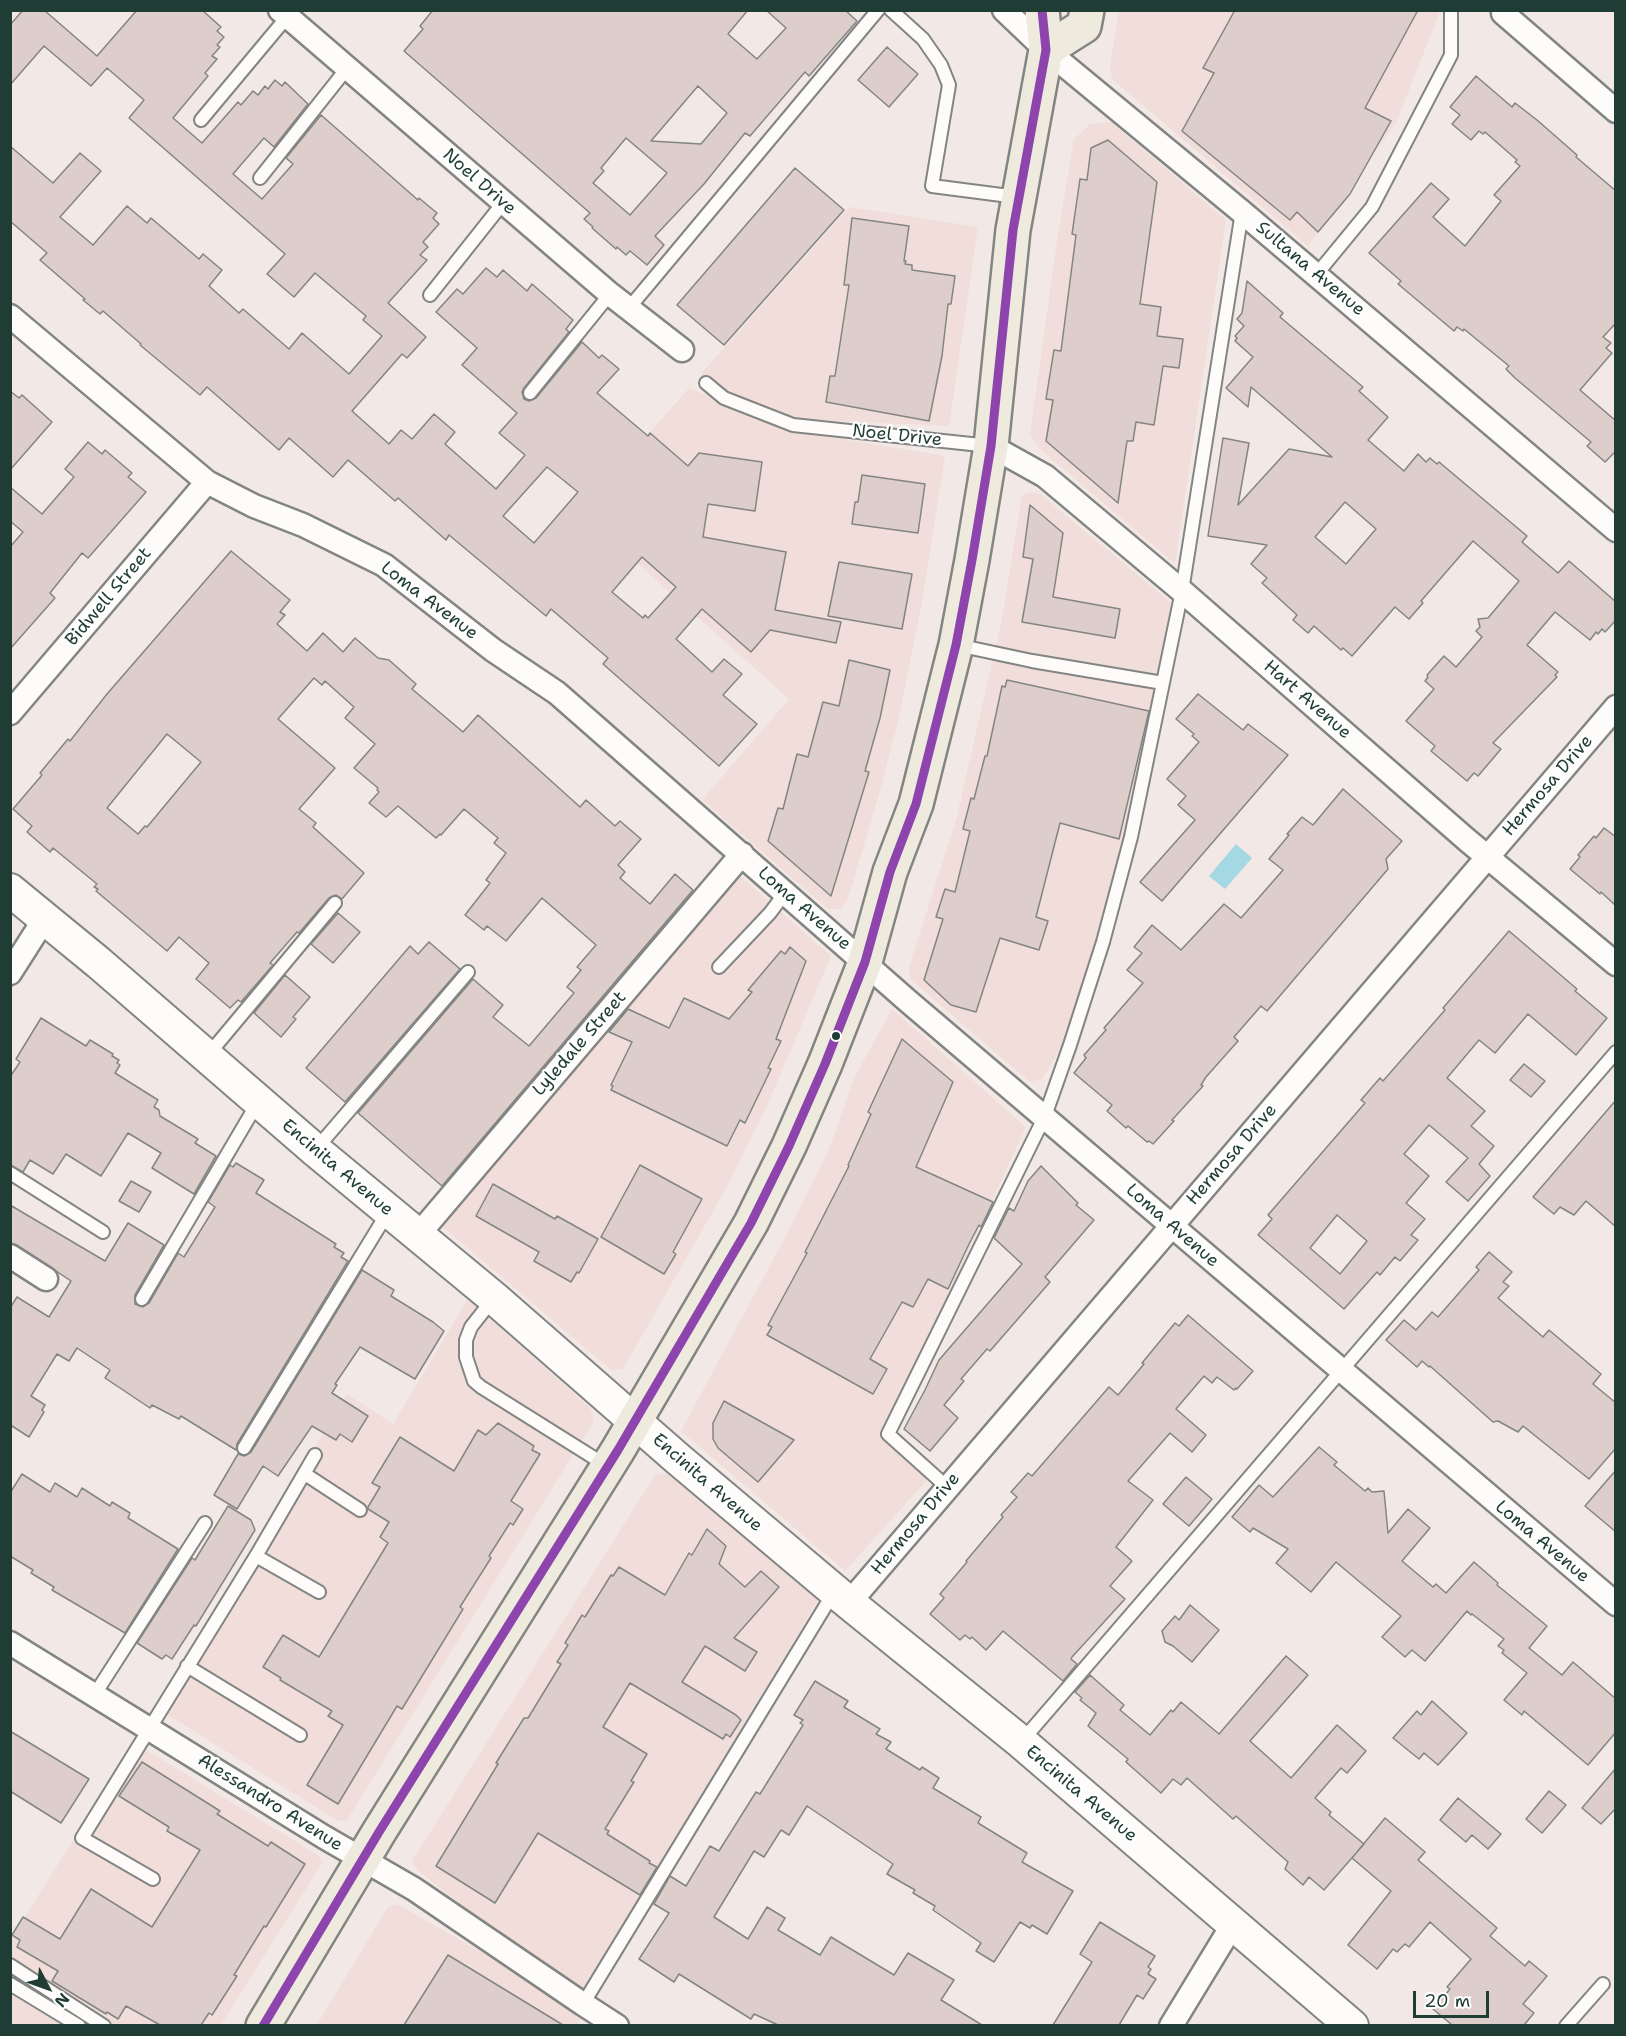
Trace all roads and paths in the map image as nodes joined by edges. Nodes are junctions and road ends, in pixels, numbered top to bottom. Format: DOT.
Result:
graph roads {
  1 [pos="878,10"];
  2 [pos="891,10"];
  3 [pos="1004,10"];
  4 [pos="1042,10"];
  5 [pos="1087,10"];
  6 [pos="1451,10"];
  7 [pos="1503,13"];
  8 [pos="283,14"];
  9 [pos="1046,50"];
  10 [pos="348,67"];
  11 [pos="1616,111"];
  12 [pos="201,120"];
  13 [pos="260,178"];
  14 [pos="1019,197"];
  15 [pos="503,202"];
  16 [pos="1242,212"];
  17 [pos="1316,275"];
  18 [pos="610,294"];
  19 [pos="430,295"];
  20 [pos="629,308"];
  21 [pos="10,316"];
  22 [pos="682,350"];
  23 [pos="706,383"];
  24 [pos="530,393"];
  25 [pos="991,446"];
  26 [pos="207,482"];
  27 [pos="1616,530"];
  28 [pos="1182,591"];
  29 [pos="956,645"];
  30 [pos="1163,683"];
  31 [pos="1616,707"];
  32 [pos="10,713"];
  33 [pos="742,854"];
  34 [pos="1488,857"];
  35 [pos="10,890"];
  36 [pos="785,893"];
  37 [pos="335,903"];
  38 [pos="45,918"];
  39 [pos="865,962"];
  40 [pos="1616,964"];
  41 [pos="719,967"];
  42 [pos="468,972"];
  43 [pos="10,973"];
  44 [pos="1616,1052"];
  45 [pos="207,1056"];
  46 [pos="259,1101"];
  47 [pos="1045,1116"];
  48 [pos="315,1150"];
  49 [pos="10,1173"];
  50 [pos="388,1211"];
  51 [pos="1172,1225"];
  52 [pos="103,1232"];
  53 [pos="418,1235"];
  54 [pos="10,1256"];
  55 [pos="46,1279"];
  56 [pos="494,1298"];
  57 [pos="142,1299"];
  58 [pos="1342,1372"];
  59 [pos="636,1420"];
  60 [pos="244,1448"];
  61 [pos="315,1455"];
  62 [pos="608,1466"];
  63 [pos="304,1474"];
  64 [pos="947,1487"];
  65 [pos="360,1510"];
  66 [pos="206,1523"];
  67 [pos="256,1556"];
  68 [pos="319,1592"];
  69 [pos="842,1597"];
  70 [pos="1616,1604"];
  71 [pos="10,1643"];
  72 [pos="188,1666"];
  73 [pos="95,1694"];
  74 [pos="149,1728"];
  75 [pos="300,1735"];
  76 [pos="1021,1742"];
  77 [pos="363,1860"];
  78 [pos="153,1879"];
  79 [pos="1233,1924"];
  80 [pos="10,1965"];
  81 [pos="10,1984"];
  82 [pos="1604,1984"];
  83 [pos="583,2004"];
  84 [pos="79,2025"];
  85 [pos="104,2025"];
  86 [pos="264,2025"];
  87 [pos="617,2025"];
  88 [pos="1171,2025"];
  89 [pos="1352,2025"];
  90 [pos="1566,2025"];
  1 -- 20 [label="lane"];
  2 -- 14 [label="lane"];
  3 -- 9 [label="street, Sultana Avenue"];
  4 -- 9 [label="main road"];
  5 -- 9 [label="main road"];
  6 -- 17 [label="lane"];
  7 -- 11 [label="street"];
  8 -- 10 [label="street, Noel Drive"];
  8 -- 12 [label="lane"];
  9 -- 14 [label="main road"];
  9 -- 16 [label="street, Sultana Avenue"];
  10 -- 13 [label="lane"];
  10 -- 15 [label="street, Noel Drive"];
  14 -- 25 [label="main road"];
  15 -- 18 [label="street, Noel Drive"];
  15 -- 19 [label="lane"];
  16 -- 17 [label="street, Sultana Avenue"];
  16 -- 28 [label="lane"];
  17 -- 27 [label="street, Sultana Avenue"];
  18 -- 20 [label="street, Noel Drive"];
  18 -- 24 [label="lane"];
  20 -- 22 [label="street, Noel Drive"];
  21 -- 26 [label="street, Loma Avenue"];
  23 -- 25 [label="lane, Noel Drive"];
  25 -- 28 [label="street, Hart Avenue"];
  25 -- 29 [label="main road"];
  26 -- 32 [label="street, Bidwell Street"];
  26 -- 33 [label="street, Loma Avenue"];
  28 -- 30 [label="lane"];
  28 -- 34 [label="street, Hart Avenue"];
  29 -- 30 [label="lane"];
  29 -- 39 [label="main road"];
  30 -- 47 [label="lane"];
  31 -- 34 [label="street, Hermosa Drive"];
  33 -- 36 [label="street, Loma Avenue"];
  33 -- 53 [label="street, Lyledale Street"];
  34 -- 40 [label="street, Hart Avenue"];
  34 -- 51 [label="street, Hermosa Drive"];
  35 -- 38 [label="street, Encinita Avenue"];
  36 -- 39 [label="street, Loma Avenue"];
  36 -- 41 [label="lane"];
  37 -- 45 [label="lane"];
  38 -- 43 [label="street"];
  38 -- 45 [label="street, Encinita Avenue"];
  39 -- 47 [label="street, Loma Avenue"];
  39 -- 59 [label="main road"];
  42 -- 48 [label="lane"];
  44 -- 58 [label="lane"];
  45 -- 46 [label="street, Encinita Avenue"];
  46 -- 48 [label="street, Encinita Avenue"];
  46 -- 57 [label="lane"];
  47 -- 51 [label="street, Loma Avenue"];
  47 -- 64 [label="lane"];
  48 -- 50 [label="street, Encinita Avenue"];
  49 -- 52 [label="lane"];
  50 -- 53 [label="street, Encinita Avenue"];
  50 -- 60 [label="lane"];
  51 -- 58 [label="street, Loma Avenue"];
  51 -- 64 [label="street, Hermosa Drive"];
  53 -- 56 [label="street, Encinita Avenue"];
  54 -- 55 [label="street"];
  56 -- 59 [label="street, Encinita Avenue"];
  56 -- 62 [label="lane"];
  58 -- 70 [label="street, Loma Avenue"];
  58 -- 76 [label="lane"];
  59 -- 62 [label="main road"];
  59 -- 69 [label="street, Encinita Avenue"];
  61 -- 63 [label="lane"];
  62 -- 77 [label="main road"];
  63 -- 65 [label="lane"];
  63 -- 67 [label="lane"];
  64 -- 69 [label="street, Hermosa Drive"];
  66 -- 73 [label="lane"];
  67 -- 68 [label="lane"];
  67 -- 72 [label="lane"];
  69 -- 76 [label="street, Encinita Avenue"];
  69 -- 83 [label="lane"];
  71 -- 73 [label="street, Alessandro Avenue"];
  72 -- 74 [label="lane"];
  72 -- 75 [label="lane"];
  73 -- 74 [label="street, Alessandro Avenue"];
  74 -- 77 [label="street, Alessandro Avenue"];
  74 -- 78 [label="lane"];
  76 -- 79 [label="street, Encinita Avenue"];
  77 -- 83 [label="street, Alessandro Avenue"];
  77 -- 86 [label="main road"];
  79 -- 88 [label="street"];
  79 -- 89 [label="street, Encinita Avenue"];
  80 -- 85 [label="lane"];
  81 -- 84 [label="lane"];
  82 -- 90 [label="lane"];
  83 -- 87 [label="street, Alessandro Avenue"];
}
